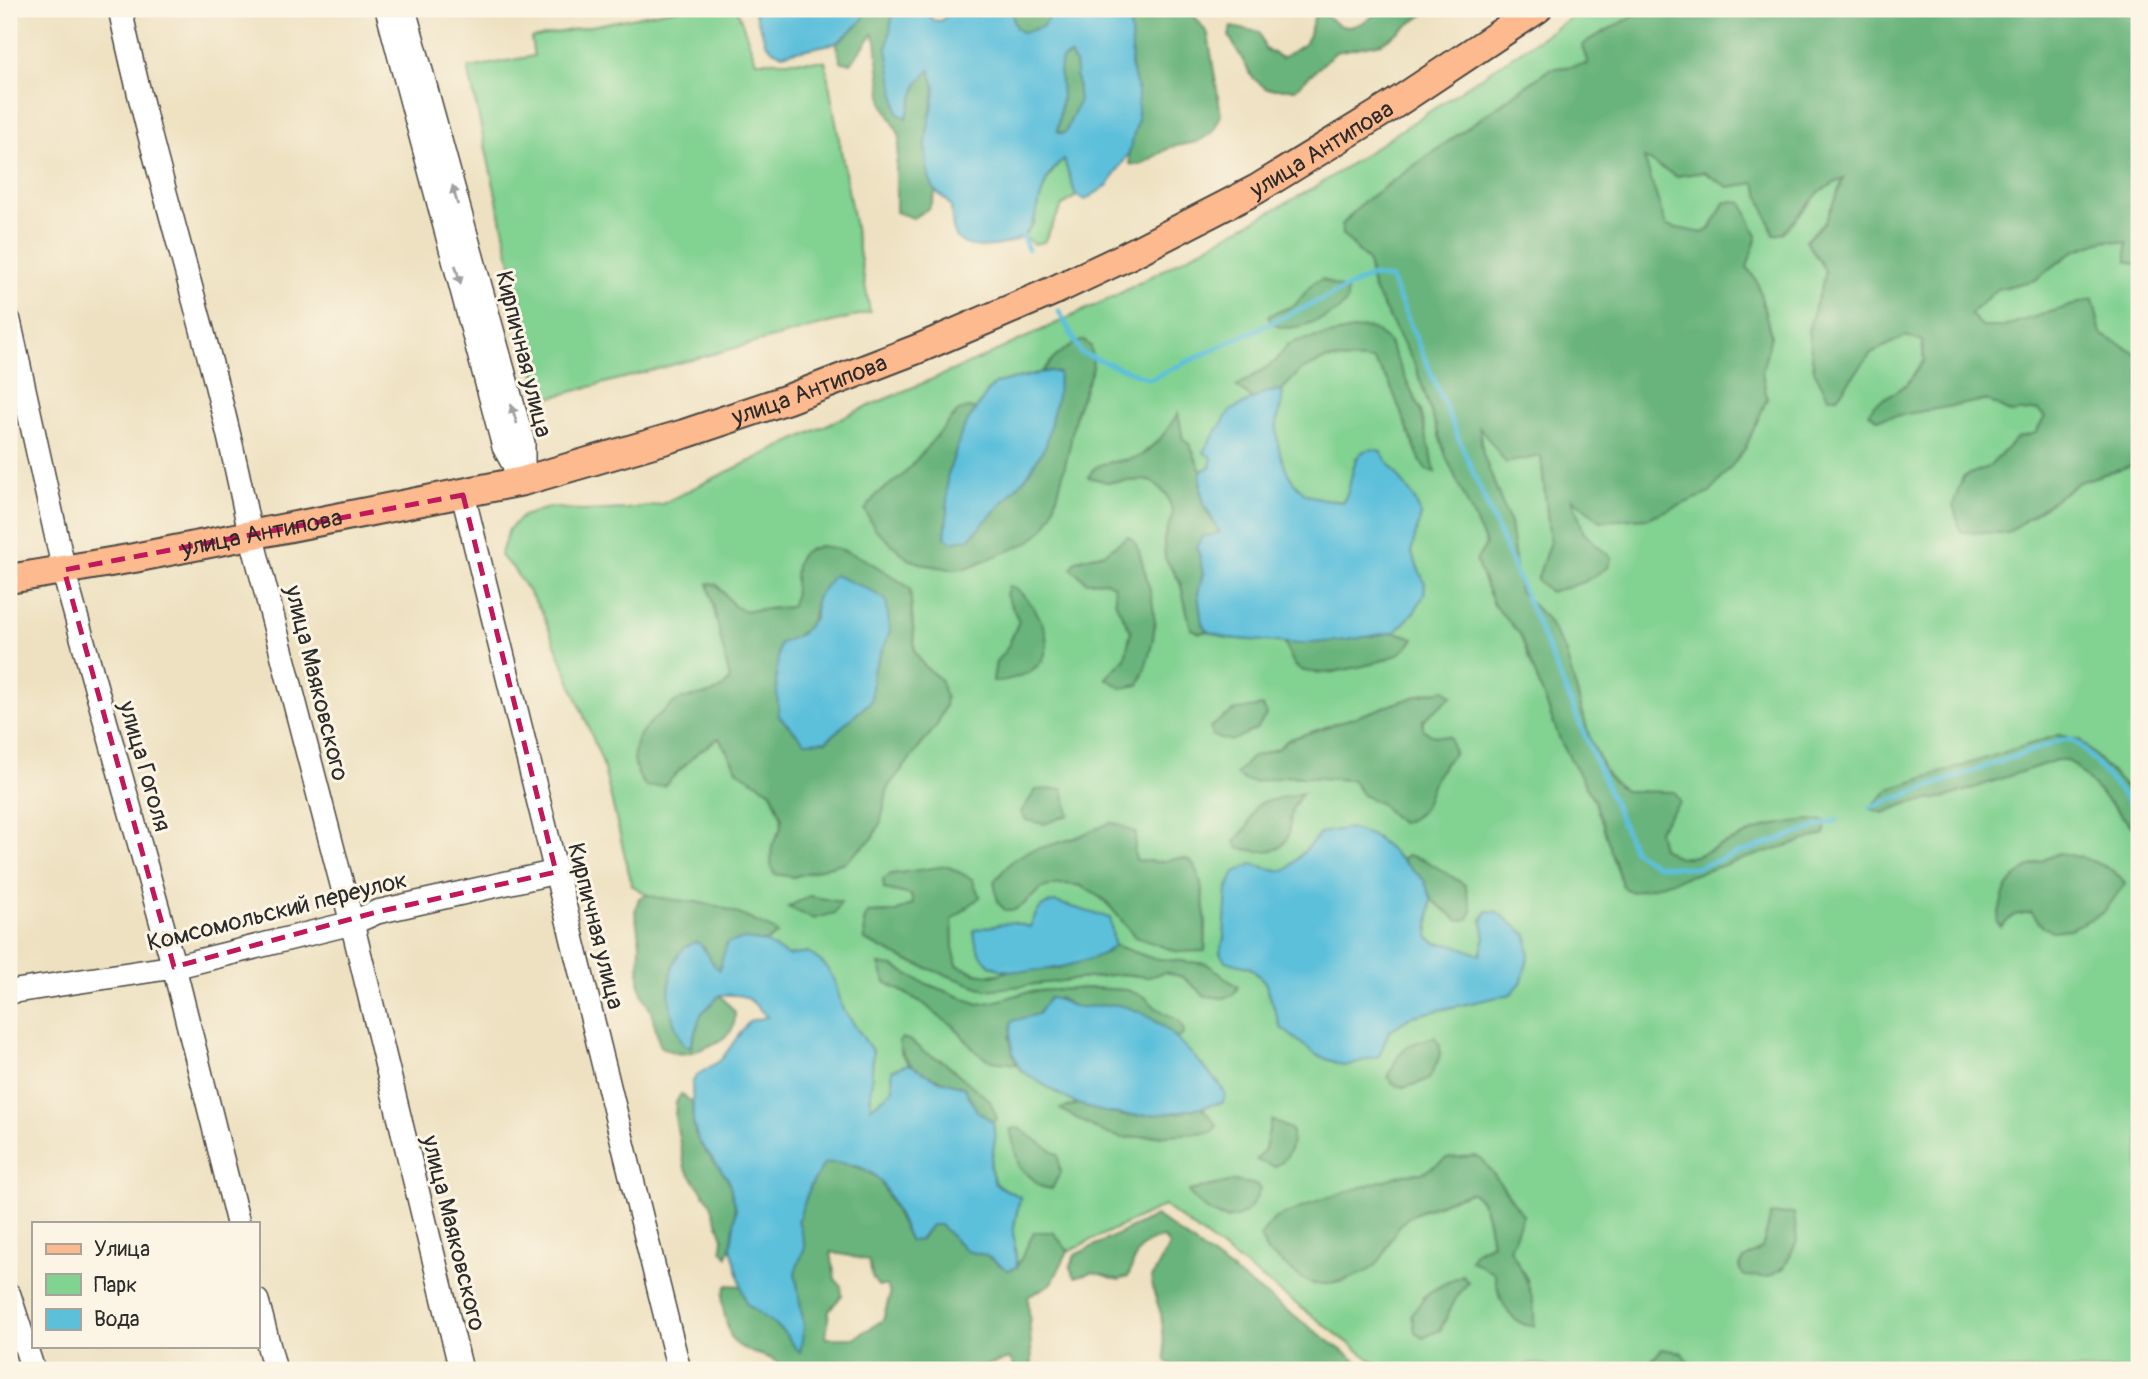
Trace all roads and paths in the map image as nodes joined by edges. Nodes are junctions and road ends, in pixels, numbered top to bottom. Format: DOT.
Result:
graph roads {
  1 [pos="120,9"];
  2 [pos="387,9"];
  3 [pos="404,9"];
  4 [pos="1537,9"];
  5 [pos="9,321"];
  6 [pos="523,481"];
  7 [pos="463,495"];
  8 [pos="252,535"];
  9 [pos="64,570"];
  10 [pos="9,579"];
  11 [pos="556,872"];
  12 [pos="352,923"];
  13 [pos="174,967"];
  14 [pos="9,992"];
  15 [pos="237,1222"];
  16 [pos="9,1295"];
  17 [pos="259,1309"];
  18 [pos="33,1370"];
  19 [pos="275,1370"];
  20 [pos="461,1370"];
  21 [pos="679,1370"];
  1 -- 8 [label="street, улица Маяковского"];
  2 -- 6 [label="street, Кирпичная улица, one-way"];
  6 -- 3 [label="street, Кирпичная улица, one-way"];
  4 -- 6 [label="main road, улица Антипова"];
  5 -- 9 [label="street, улица Гоголя"];
  6 -- 7 [label="main road, улица Антипова"];
  7 -- 8 [label="main road, улица Антипова"];
  7 -- 11 [label="street, Кирпичная улица"];
  8 -- 9 [label="main road, улица Антипова"];
  8 -- 12 [label="street, улица Маяковского"];
  9 -- 10 [label="main road, улица Антипова"];
  9 -- 13 [label="street, улица Гоголя"];
  11 -- 12 [label="street, Комсомольский переулок"];
  11 -- 21 [label="street, Кирпичная улица"];
  12 -- 13 [label="street, Комсомольский переулок"];
  12 -- 20 [label="street, улица Маяковского"];
  13 -- 14 [label="street, Комсомольский переулок"];
  13 -- 15 [label="street, улица Гоголя"];
  16 -- 18 [label="street"];
  17 -- 19 [label="street"];
}
